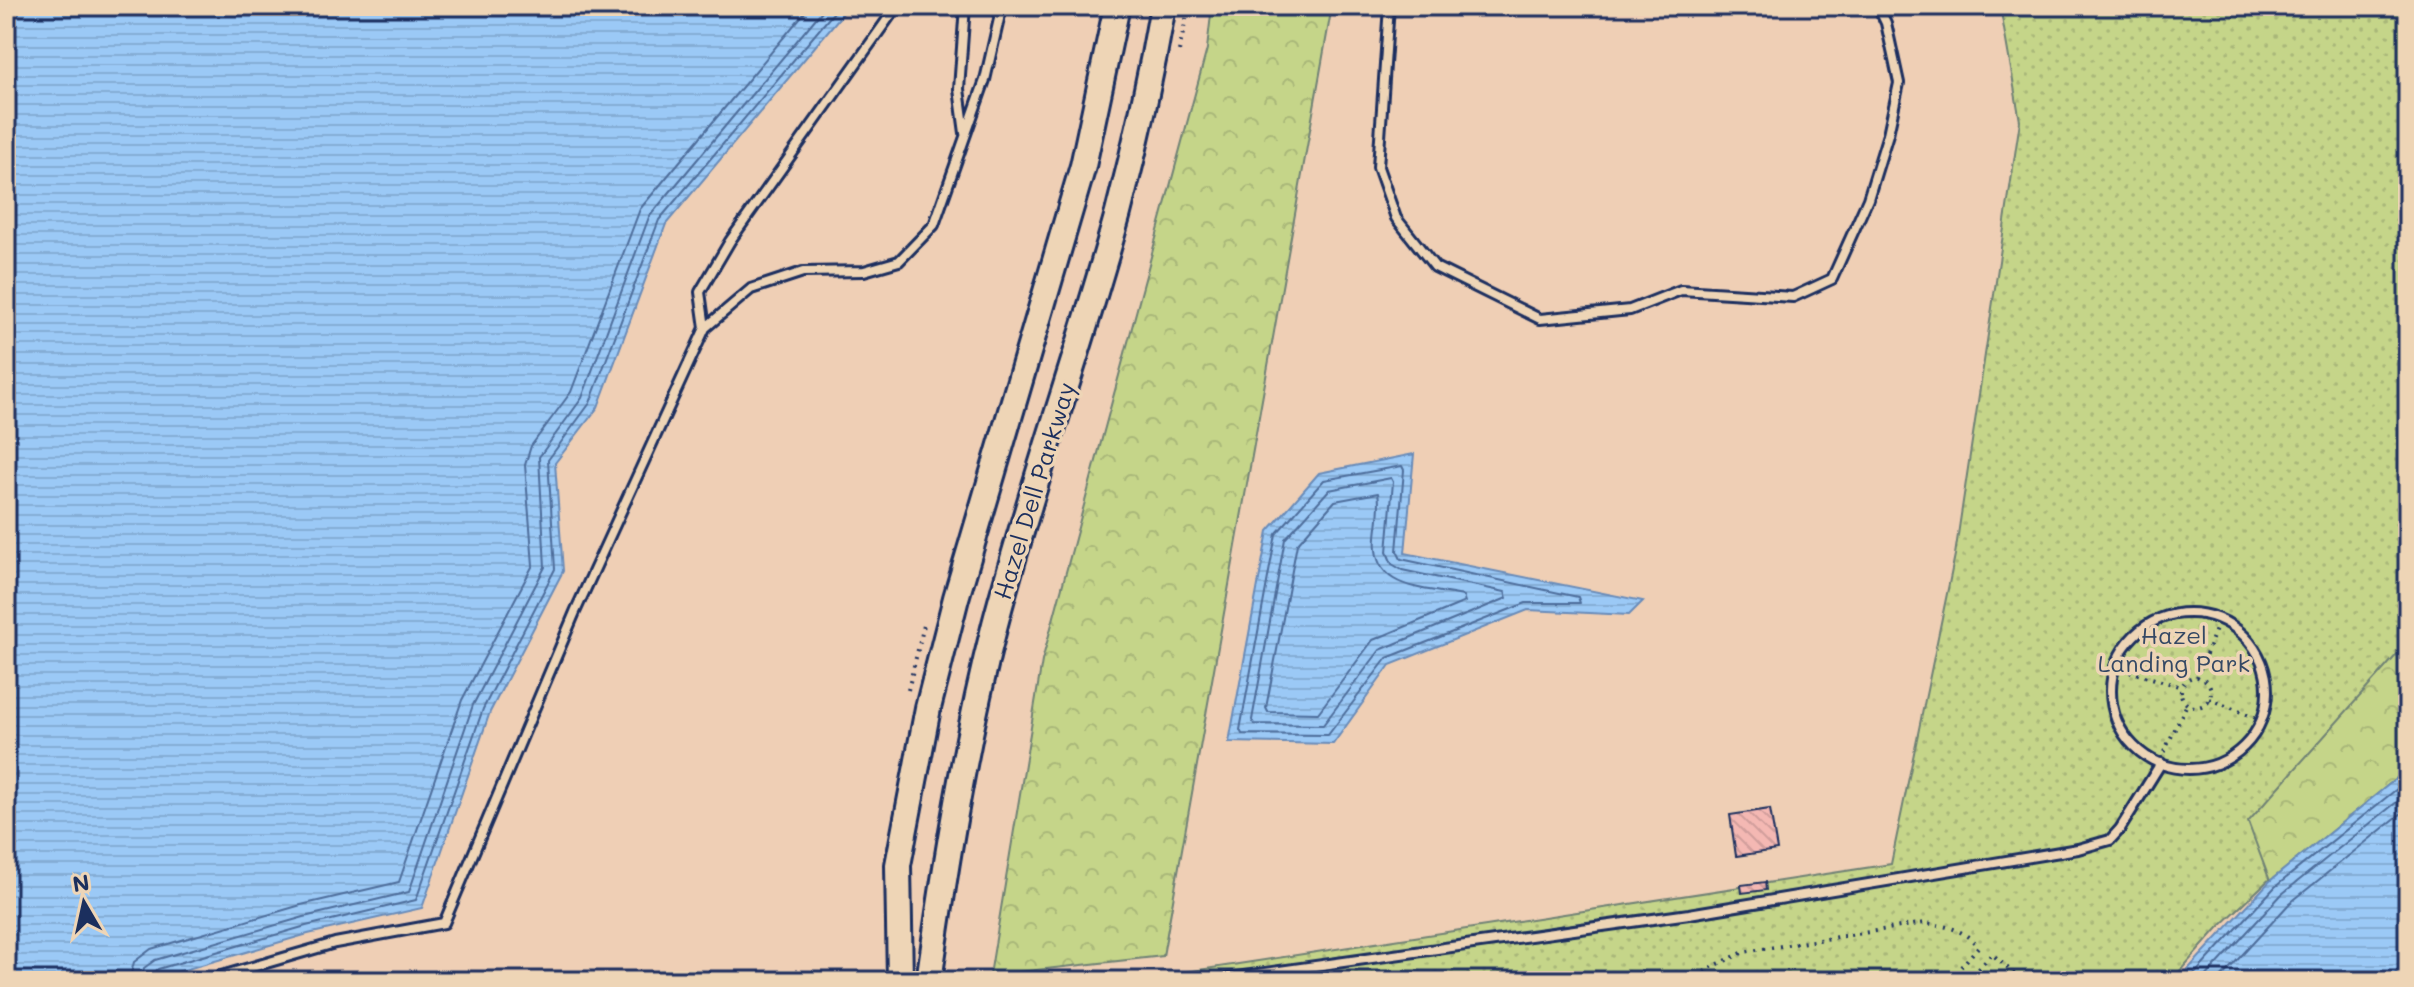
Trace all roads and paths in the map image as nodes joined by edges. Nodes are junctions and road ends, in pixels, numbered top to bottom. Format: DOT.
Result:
graph roads {
  1 [pos="897,6"];
  2 [pos="965,6"];
  3 [pos="1002,6"];
  4 [pos="1117,6"];
  5 [pos="1163,6"];
  6 [pos="1189,6"];
  7 [pos="1389,6"];
  8 [pos="1878,6"];
  9 [pos="1178,58"];
  10 [pos="965,136"];
  11 [pos="705,328"];
  12 [pos="2220,619"];
  13 [pos="2114,667"];
  14 [pos="2197,677"];
  15 [pos="2182,687"];
  16 [pos="2209,699"];
  17 [pos="2187,704"];
  18 [pos="2261,720"];
  19 [pos="2160,763"];
  20 [pos="1244,979"];
  21 [pos="204,981"];
  22 [pos="900,981"];
  23 [pos="929,981"];
  24 [pos="1207,981"];
  25 [pos="1691,981"];
  26 [pos="1949,981"];
  27 [pos="1968,981"];
  28 [pos="2022,981"];
  1 -- 11 [label="lane"];
  2 -- 10 [label="lane"];
  3 -- 10 [label="lane"];
  4 -- 22 [label="main road, Hazel Dell Parkway"];
  5 -- 23 [label="main road, Hazel Dell Parkway"];
  6 -- 9 [label="path"];
  7 -- 8 [label="lane"];
  10 -- 11 [label="lane"];
  11 -- 21 [label="lane"];
  12 -- 13 [label="lane"];
  12 -- 14 [label="path"];
  12 -- 18 [label="lane"];
  13 -- 15 [label="path"];
  13 -- 19 [label="lane"];
  14 -- 15 [label="path"];
  14 -- 16 [label="path"];
  15 -- 17 [label="path"];
  16 -- 17 [label="path"];
  16 -- 18 [label="path"];
  17 -- 19 [label="path"];
  18 -- 19 [label="lane"];
  19 -- 20 [label="lane"];
  20 -- 24 [label="lane"];
  25 -- 26 [label="path"];
  27 -- 28 [label="path"];
}
